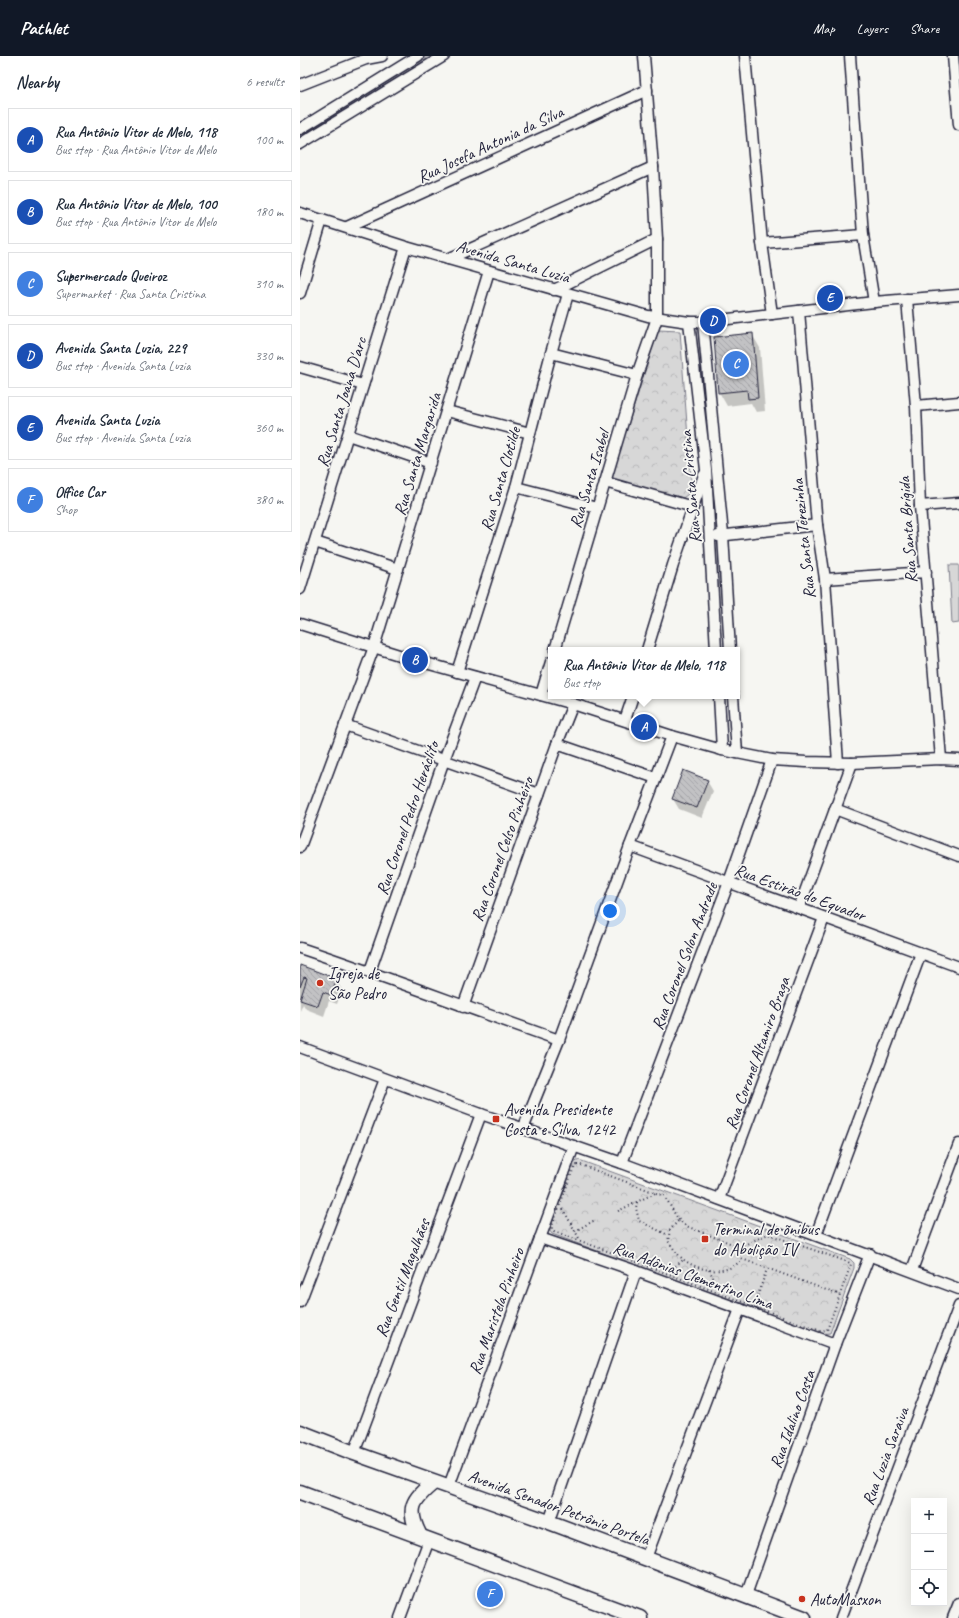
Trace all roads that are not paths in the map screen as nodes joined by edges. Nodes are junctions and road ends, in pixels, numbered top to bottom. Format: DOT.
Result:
graph roads {
  1 [pos="382,56"];
  2 [pos="418,56"];
  3 [pos="444,56"];
  4 [pos="644,56"];
  5 [pos="745,56"];
  6 [pos="850,56"];
  7 [pos="953,56"];
  8 [pos="300,85"];
  9 [pos="647,90"];
  10 [pos="959,126"];
  11 [pos="300,129"];
  12 [pos="300,144"];
  13 [pos="653,168"];
  14 [pos="300,214"];
  15 [pos="322,220"];
  16 [pos="347,227"];
  17 [pos="863,235"];
  18 [pos="657,239"];
  19 [pos="762,243"];
  20 [pos="406,247"];
  21 [pos="448,259"];
  22 [pos="489,271"];
  23 [pos="554,290"];
  24 [pos="300,293"];
  25 [pos="568,294"];
  26 [pos="959,295"];
  27 [pos="907,299"];
  28 [pos="874,302"];
  29 [pos="800,311"];
  30 [pos="772,314"];
  31 [pos="657,318"];
  32 [pos="689,322"];
  33 [pos="703,322"];
  34 [pos="551,353"];
  35 [pos="300,367"];
  36 [pos="637,375"];
  37 [pos="363,385"];
  38 [pos="959,402"];
  39 [pos="916,406"];
  40 [pos="447,411"];
  41 [pos="530,433"];
  42 [pos="348,435"];
  43 [pos="431,463"];
  44 [pos="706,470"];
  45 [pos="605,482"];
  46 [pos="516,487"];
  47 [pos="959,503"];
  48 [pos="920,506"];
  49 [pos="693,507"];
  50 [pos="597,508"];
  51 [pos="817,524"];
  52 [pos="723,535"];
  53 [pos="710,537"];
  54 [pos="315,542"];
  55 [pos="398,569"];
  56 [pos="926,572"];
  57 [pos="825,579"];
  58 [pos="300,589"];
  59 [pos="300,624"];
  60 [pos="374,647"];
  61 [pos="556,647"];
  62 [pos="648,647"];
  63 [pos="716,647"];
  64 [pos="730,647"];
  65 [pos="457,672"];
  66 [pos="548,673"];
  67 [pos="475,677"];
  68 [pos="542,695"];
  69 [pos="548,697"];
  70 [pos="556,699"];
  71 [pos="632,699"];
  72 [pos="719,699"];
  73 [pos="733,699"];
  74 [pos="573,704"];
  75 [pos="625,720"];
  76 [pos="345,725"];
  77 [pos="672,736"];
  78 [pos="557,744"];
  79 [pos="722,750"];
  80 [pos="737,753"];
  81 [pos="941,759"];
  82 [pos="444,760"];
  83 [pos="772,760"];
  84 [pos="959,760"];
  85 [pos="838,763"];
  86 [pos="852,763"];
  87 [pos="656,778"];
  88 [pos="539,794"];
  89 [pos="835,809"];
  90 [pos="304,822"];
  91 [pos="630,846"];
  92 [pos="300,847"];
  93 [pos="959,856"];
  94 [pos="729,882"];
  95 [pos="799,908"];
  96 [pos="824,918"];
  97 [pos="300,948"];
  98 [pos="921,953"];
  99 [pos="959,968"];
  100 [pos="370,971"];
  101 [pos="463,1007"];
  102 [pos="559,1040"];
  103 [pos="300,1047"];
  104 [pos="385,1079"];
  105 [pos="481,1114"];
  106 [pos="523,1129"];
  107 [pos="959,1144"];
  108 [pos="574,1146"];
  109 [pos="622,1163"];
  110 [pos="719,1199"];
  111 [pos="816,1234"];
  112 [pos="540,1238"];
  113 [pos="870,1254"];
  114 [pos="912,1270"];
  115 [pos="636,1271"];
  116 [pos="959,1289"];
  117 [pos="300,1302"];
  118 [pos="959,1306"];
  119 [pos="740,1309"];
  120 [pos="835,1344"];
  121 [pos="300,1432"];
  122 [pos="354,1453"];
  123 [pos="434,1482"];
  124 [pos="449,1486"];
  125 [pos="300,1492"];
  126 [pos="549,1522"];
  127 [pos="425,1538"];
  128 [pos="646,1558"];
  129 [pos="746,1595"];
  130 [pos="959,1603"];
  131 [pos="400,1618"];
  132 [pos="640,1618"];
  133 [pos="804,1618"];
  134 [pos="841,1618"];
  135 [pos="953,1618"];
  1 -- 8 [label="street"];
  2 -- 11 [label="street"];
  3 -- 12 [label="street"];
  4 -- 9 [label="street, Rua Santa Isabel"];
  5 -- 19 [label="street"];
  6 -- 17 [label="street"];
  7 -- 10 [label="street"];
  9 -- 13 [label="street, Rua Santa Isabel"];
  9 -- 16 [label="street, Rua Josefa Antonia da Silva"];
  13 -- 18 [label="street, Rua Santa Isabel"];
  13 -- 21 [label="street"];
  14 -- 15 [label="street, Avenida Santa Luzia"];
  15 -- 16 [label="street, Avenida Santa Luzia"];
  15 -- 24 [label="street"];
  16 -- 20 [label="street, Avenida Santa Luzia"];
  17 -- 19 [label="street"];
  17 -- 28 [label="street"];
  18 -- 23 [label="street"];
  18 -- 31 [label="street, Rua Santa Isabel"];
  19 -- 30 [label="street"];
  20 -- 21 [label="street, Avenida Santa Luzia"];
  20 -- 37 [label="street, Rua Santa Joana D'arc"];
  21 -- 22 [label="street, Avenida Santa Luzia"];
  22 -- 23 [label="street, Avenida Santa Luzia"];
  22 -- 40 [label="street, Rua Santa Margarida"];
  23 -- 25 [label="street, Avenida Santa Luzia"];
  25 -- 31 [label="street, Avenida Santa Luzia"];
  25 -- 34 [label="street, Rua Santa Clotilde"];
  26 -- 27 [label="street, Avenida Santa Luzia"];
  27 -- 28 [label="street, Avenida Santa Luzia"];
  27 -- 39 [label="street, Rua Santa Brígida"];
  28 -- 29 [label="street, Avenida Santa Luzia"];
  29 -- 30 [label="street, Avenida Santa Luzia"];
  29 -- 51 [label="street, Rua Santa Terezinha"];
  30 -- 33 [label="street, Avenida Santa Luzia"];
  31 -- 32 [label="street, Avenida Santa Luzia"];
  31 -- 36 [label="street, Rua Santa Isabel"];
  32 -- 33 [label="street, Avenida Santa Luzia"];
  32 -- 44 [label="street, Rua Santa Cristina"];
  33 -- 52 [label="street, Rua Santa Cristina"];
  34 -- 36 [label="street"];
  34 -- 41 [label="street, Rua Santa Clotilde"];
  35 -- 37 [label="street"];
  36 -- 45 [label="street, Rua Santa Isabel"];
  37 -- 42 [label="street, Rua Santa Joana D'arc"];
  38 -- 39 [label="street"];
  39 -- 48 [label="street, Rua Santa Brígida"];
  40 -- 41 [label="street"];
  40 -- 43 [label="street, Rua Santa Margarida"];
  41 -- 46 [label="street, Rua Santa Clotilde"];
  42 -- 43 [label="street"];
  42 -- 54 [label="street, Rua Santa Joana D'arc"];
  43 -- 55 [label="street, Rua Santa Margarida"];
  44 -- 49 [label="street"];
  44 -- 53 [label="street, Rua Santa Cristina"];
  45 -- 49 [label="street"];
  45 -- 50 [label="street, Rua Santa Isabel"];
  46 -- 50 [label="street"];
  46 -- 65 [label="street, Rua Santa Clotilde"];
  47 -- 48 [label="street"];
  48 -- 56 [label="street, Rua Santa Brígida"];
  49 -- 62 [label="street"];
  50 -- 61 [label="street, Rua Santa Isabel"];
  51 -- 52 [label="street"];
  51 -- 57 [label="street, Rua Santa Terezinha"];
  52 -- 53 [label="street"];
  52 -- 64 [label="street, Rua Santa Cristina"];
  53 -- 63 [label="street, Rua Santa Cristina"];
  54 -- 55 [label="street"];
  54 -- 58 [label="street, Rua Santa Joana D'arc"];
  55 -- 60 [label="street, Rua Santa Margarida"];
  56 -- 57 [label="street"];
  56 -- 81 [label="street, Rua Santa Brígida"];
  57 -- 85 [label="street, Rua Santa Terezinha"];
  59 -- 60 [label="street"];
  60 -- 65 [label="street"];
  60 -- 76 [label="street, Rua Santa Margarida"];
  65 -- 67 [label="street"];
  66 -- 68 [label="street"];
  67 -- 68 [label="street"];
  67 -- 82 [label="street, Rua Coronel Pedro Heráclito"];
  68 -- 69 [label="street"];
  70 -- 74 [label="street"];
  71 -- 75 [label="street"];
  72 -- 79 [label="street"];
  73 -- 80 [label="street"];
  74 -- 75 [label="street"];
  74 -- 78 [label="street, Rua Coronel Celso Pinheiro"];
  75 -- 77 [label="street"];
  76 -- 82 [label="street"];
  76 -- 90 [label="street, Rua Santa Margarida"];
  77 -- 79 [label="street"];
  77 -- 87 [label="street"];
  78 -- 87 [label="street"];
  78 -- 88 [label="street, Rua Coronel Celso Pinheiro"];
  79 -- 80 [label="street"];
  80 -- 83 [label="street"];
  81 -- 84 [label="street"];
  81 -- 86 [label="street"];
  82 -- 88 [label="street"];
  82 -- 100 [label="street, Rua Coronel Pedro Heráclito"];
  83 -- 85 [label="street"];
  83 -- 94 [label="street, Rua Coronel Solon Andrade"];
  85 -- 86 [label="street"];
  86 -- 89 [label="street"];
  87 -- 91 [label="street"];
  88 -- 101 [label="street, Rua Coronel Celso Pinheiro"];
  89 -- 93 [label="street"];
  89 -- 95 [label="street"];
  90 -- 92 [label="street, Rua Santa Margarida"];
  91 -- 94 [label="street, Rua Estirão do Equador"];
  91 -- 102 [label="street"];
  94 -- 95 [label="street, Rua Estirão do Equador"];
  94 -- 109 [label="street, Rua Coronel Solon Andrade"];
  95 -- 96 [label="street, Rua Estirão do Equador"];
  96 -- 98 [label="street, Rua Estirão do Equador"];
  96 -- 110 [label="street, Rua Coronel Altamiro Braga"];
  97 -- 100 [label="street"];
  98 -- 99 [label="street, Rua Estirão do Equador"];
  98 -- 111 [label="street"];
  100 -- 101 [label="street"];
  101 -- 102 [label="street"];
  102 -- 106 [label="street"];
  103 -- 104 [label="street"];
  104 -- 105 [label="street"];
  104 -- 117 [label="street"];
  105 -- 106 [label="street"];
  105 -- 122 [label="street, Rua Gentil Magalhães"];
  106 -- 108 [label="street"];
  107 -- 114 [label="street"];
  108 -- 109 [label="street"];
  108 -- 112 [label="street, Rua Maristela Pinheiro"];
  109 -- 110 [label="street"];
  110 -- 111 [label="street"];
  111 -- 113 [label="street"];
  112 -- 115 [label="street, Rua Adônias Clementino Lima"];
  112 -- 124 [label="street, Rua Maristela Pinheiro"];
  113 -- 114 [label="street"];
  113 -- 120 [label="street, Rua Idalino Costa"];
  114 -- 116 [label="street"];
  115 -- 119 [label="street, Rua Adônias Clementino Lima"];
  115 -- 126 [label="street"];
  118 -- 134 [label="street, Rua Luzia Saraiva"];
  119 -- 120 [label="street, Rua Adônias Clementino Lima"];
  119 -- 128 [label="street"];
  120 -- 129 [label="street, Rua Idalino Costa"];
  121 -- 122 [label="street, Avenida Senador Petrônio Portela"];
  122 -- 123 [label="street, Avenida Senador Petrônio Portela"];
  123 -- 124 [label="street, Avenida Senador Petrônio Portela"];
  123 -- 127 [label="street"];
  124 -- 126 [label="street, Avenida Senador Petrônio Portela"];
  125 -- 127 [label="street"];
  126 -- 128 [label="street, Avenida Senador Petrônio Portela"];
  127 -- 131 [label="street"];
  127 -- 132 [label="street"];
  128 -- 129 [label="street, Avenida Senador Petrônio Portela"];
  129 -- 133 [label="street, Avenida Senador Petrônio Portela"];
  130 -- 135 [label="street"];
}
